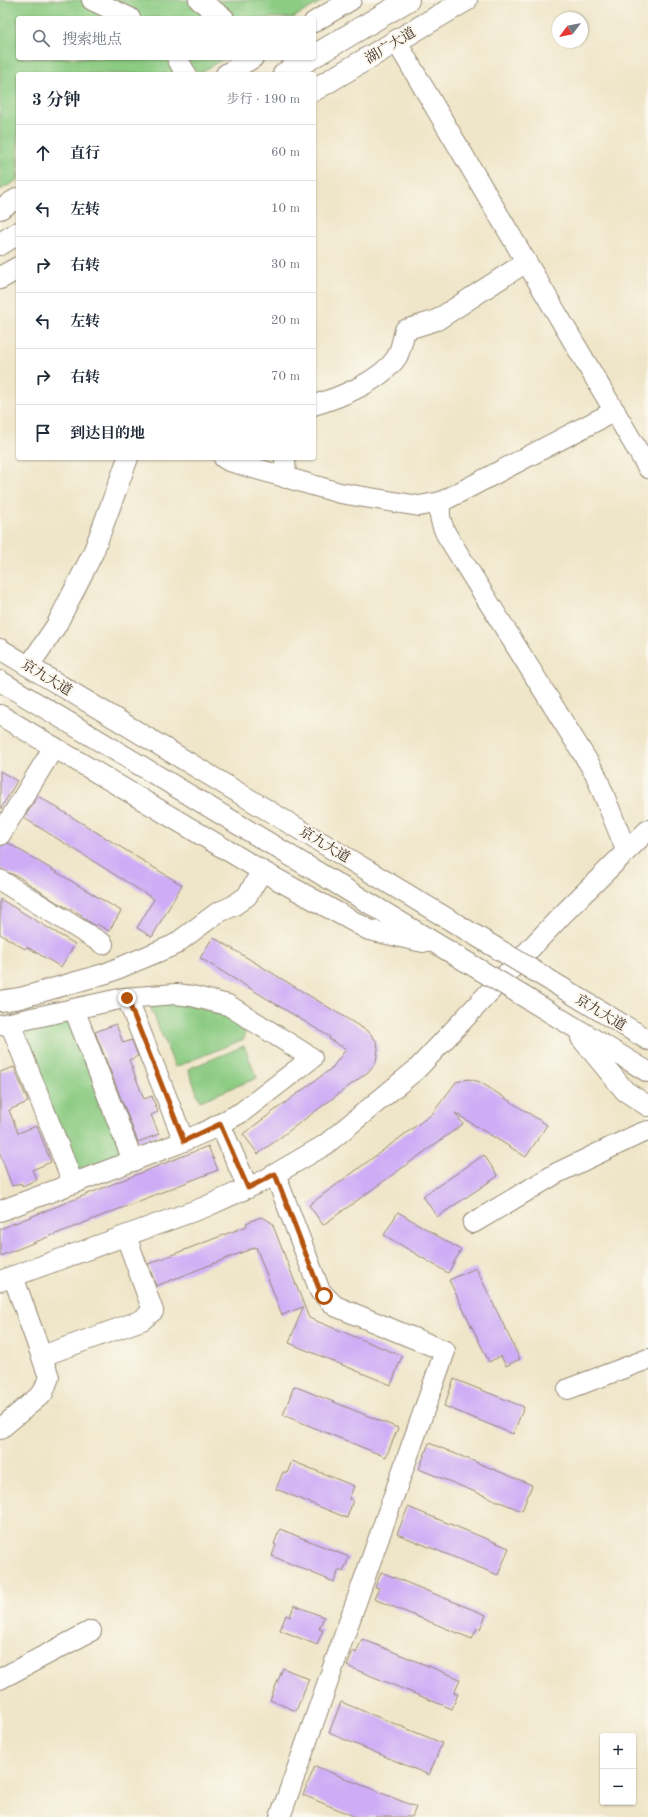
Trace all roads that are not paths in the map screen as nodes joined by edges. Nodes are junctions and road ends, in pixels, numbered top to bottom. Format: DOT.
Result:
graph roads {
  1 [pos="92,0"];
  2 [pos="198,0"];
  3 [pos="351,0"];
  4 [pos="408,0"];
  5 [pos="466,0"];
  6 [pos="126,16"];
  7 [pos="221,16"];
  8 [pos="316,21"];
  9 [pos="396,41"];
  10 [pos="316,55"];
  11 [pos="178,60"];
  12 [pos="250,60"];
  13 [pos="308,60"];
  14 [pos="185,72"];
  15 [pos="229,72"];
  16 [pos="287,72"];
  17 [pos="316,89"];
  18 [pos="16,199"];
  19 [pos="0,209"];
  20 [pos="16,234"];
  21 [pos="0,244"];
  22 [pos="526,262"];
  23 [pos="16,269"];
  24 [pos="0,278"];
  25 [pos="316,404"];
  26 [pos="614,411"];
  27 [pos="127,460"];
  28 [pos="227,460"];
  29 [pos="285,460"];
  30 [pos="648,468"];
  31 [pos="286,478"];
  32 [pos="441,502"];
  33 [pos="0,649"];
  34 [pos="29,666"];
  35 [pos="0,681"];
  36 [pos="0,715"];
  37 [pos="54,747"];
  38 [pos="648,830"];
  39 [pos="0,835"];
  40 [pos="626,850"];
  41 [pos="262,870"];
  42 [pos="0,880"];
  43 [pos="103,944"];
  44 [pos="441,946"];
  45 [pos="127,998"];
  46 [pos="0,1001"];
  47 [pos="74,1009"];
  48 [pos="5,1024"];
  49 [pos="571,1025"];
  50 [pos="648,1040"];
  51 [pos="648,1072"];
  52 [pos="648,1106"];
  53 [pos="220,1124"];
  54 [pos="648,1132"];
  55 [pos="184,1141"];
  56 [pos="133,1161"];
  57 [pos="275,1174"];
  58 [pos="73,1183"];
  59 [pos="248,1188"];
  60 [pos="0,1211"];
  61 [pos="473,1223"];
  62 [pos="126,1236"];
  63 [pos="6,1279"];
  64 [pos="42,1356"];
  65 [pos="648,1359"];
  66 [pos="568,1389"];
  67 [pos="0,1429"];
  68 [pos="91,1631"];
  69 [pos="0,1679"];
  70 [pos="280,1817"];
  1 -- 6 [label="street"];
  2 -- 7 [label="street"];
  3 -- 8 [label="street"];
  4 -- 10 [label="main road"];
  5 -- 9 [label="main road, 湖广大道"];
  9 -- 17 [label="main road, 湖广大道"];
  9 -- 22 [label="street"];
  11 -- 14 [label="street"];
  12 -- 15 [label="street"];
  13 -- 16 [label="main road"];
  18 -- 19 [label="street"];
  20 -- 21 [label="main road"];
  22 -- 25 [label="street"];
  22 -- 26 [label="street"];
  23 -- 24 [label="main road"];
  26 -- 30 [label="street"];
  26 -- 32 [label="street"];
  27 -- 34 [label="street"];
  28 -- 31 [label="street"];
  29 -- 31 [label="street"];
  31 -- 32 [label="street"];
  32 -- 40 [label="street"];
  33 -- 34 [label="street, 京九大道"];
  34 -- 50 [label="street, 京九大道, bridge"];
  35 -- 44 [label="street, 京九大道"];
  36 -- 37 [label="street"];
  37 -- 39 [label="street"];
  37 -- 41 [label="street"];
  38 -- 40 [label="street"];
  40 -- 57 [label="street"];
  41 -- 44 [label="street"];
  41 -- 46 [label="street"];
  42 -- 43 [label="street"];
  44 -- 49 [label="street, 京九大道, bridge"];
  45 -- 47 [label="street"];
  45 -- 53 [label="street"];
  45 -- 55 [label="street"];
  47 -- 48 [label="street"];
  47 -- 56 [label="street"];
  48 -- 58 [label="street"];
  49 -- 51 [label="street, 京九大道"];
  49 -- 52 [label="street"];
  53 -- 55 [label="street"];
  53 -- 59 [label="street"];
  54 -- 61 [label="street"];
  55 -- 56 [label="street"];
  56 -- 58 [label="street"];
  57 -- 59 [label="street"];
  57 -- 70 [label="street"];
  58 -- 60 [label="street"];
  59 -- 62 [label="street"];
  62 -- 63 [label="street"];
  62 -- 64 [label="street"];
  63 -- 64 [label="street"];
  64 -- 67 [label="street"];
  65 -- 66 [label="street"];
  68 -- 69 [label="street"];
}
